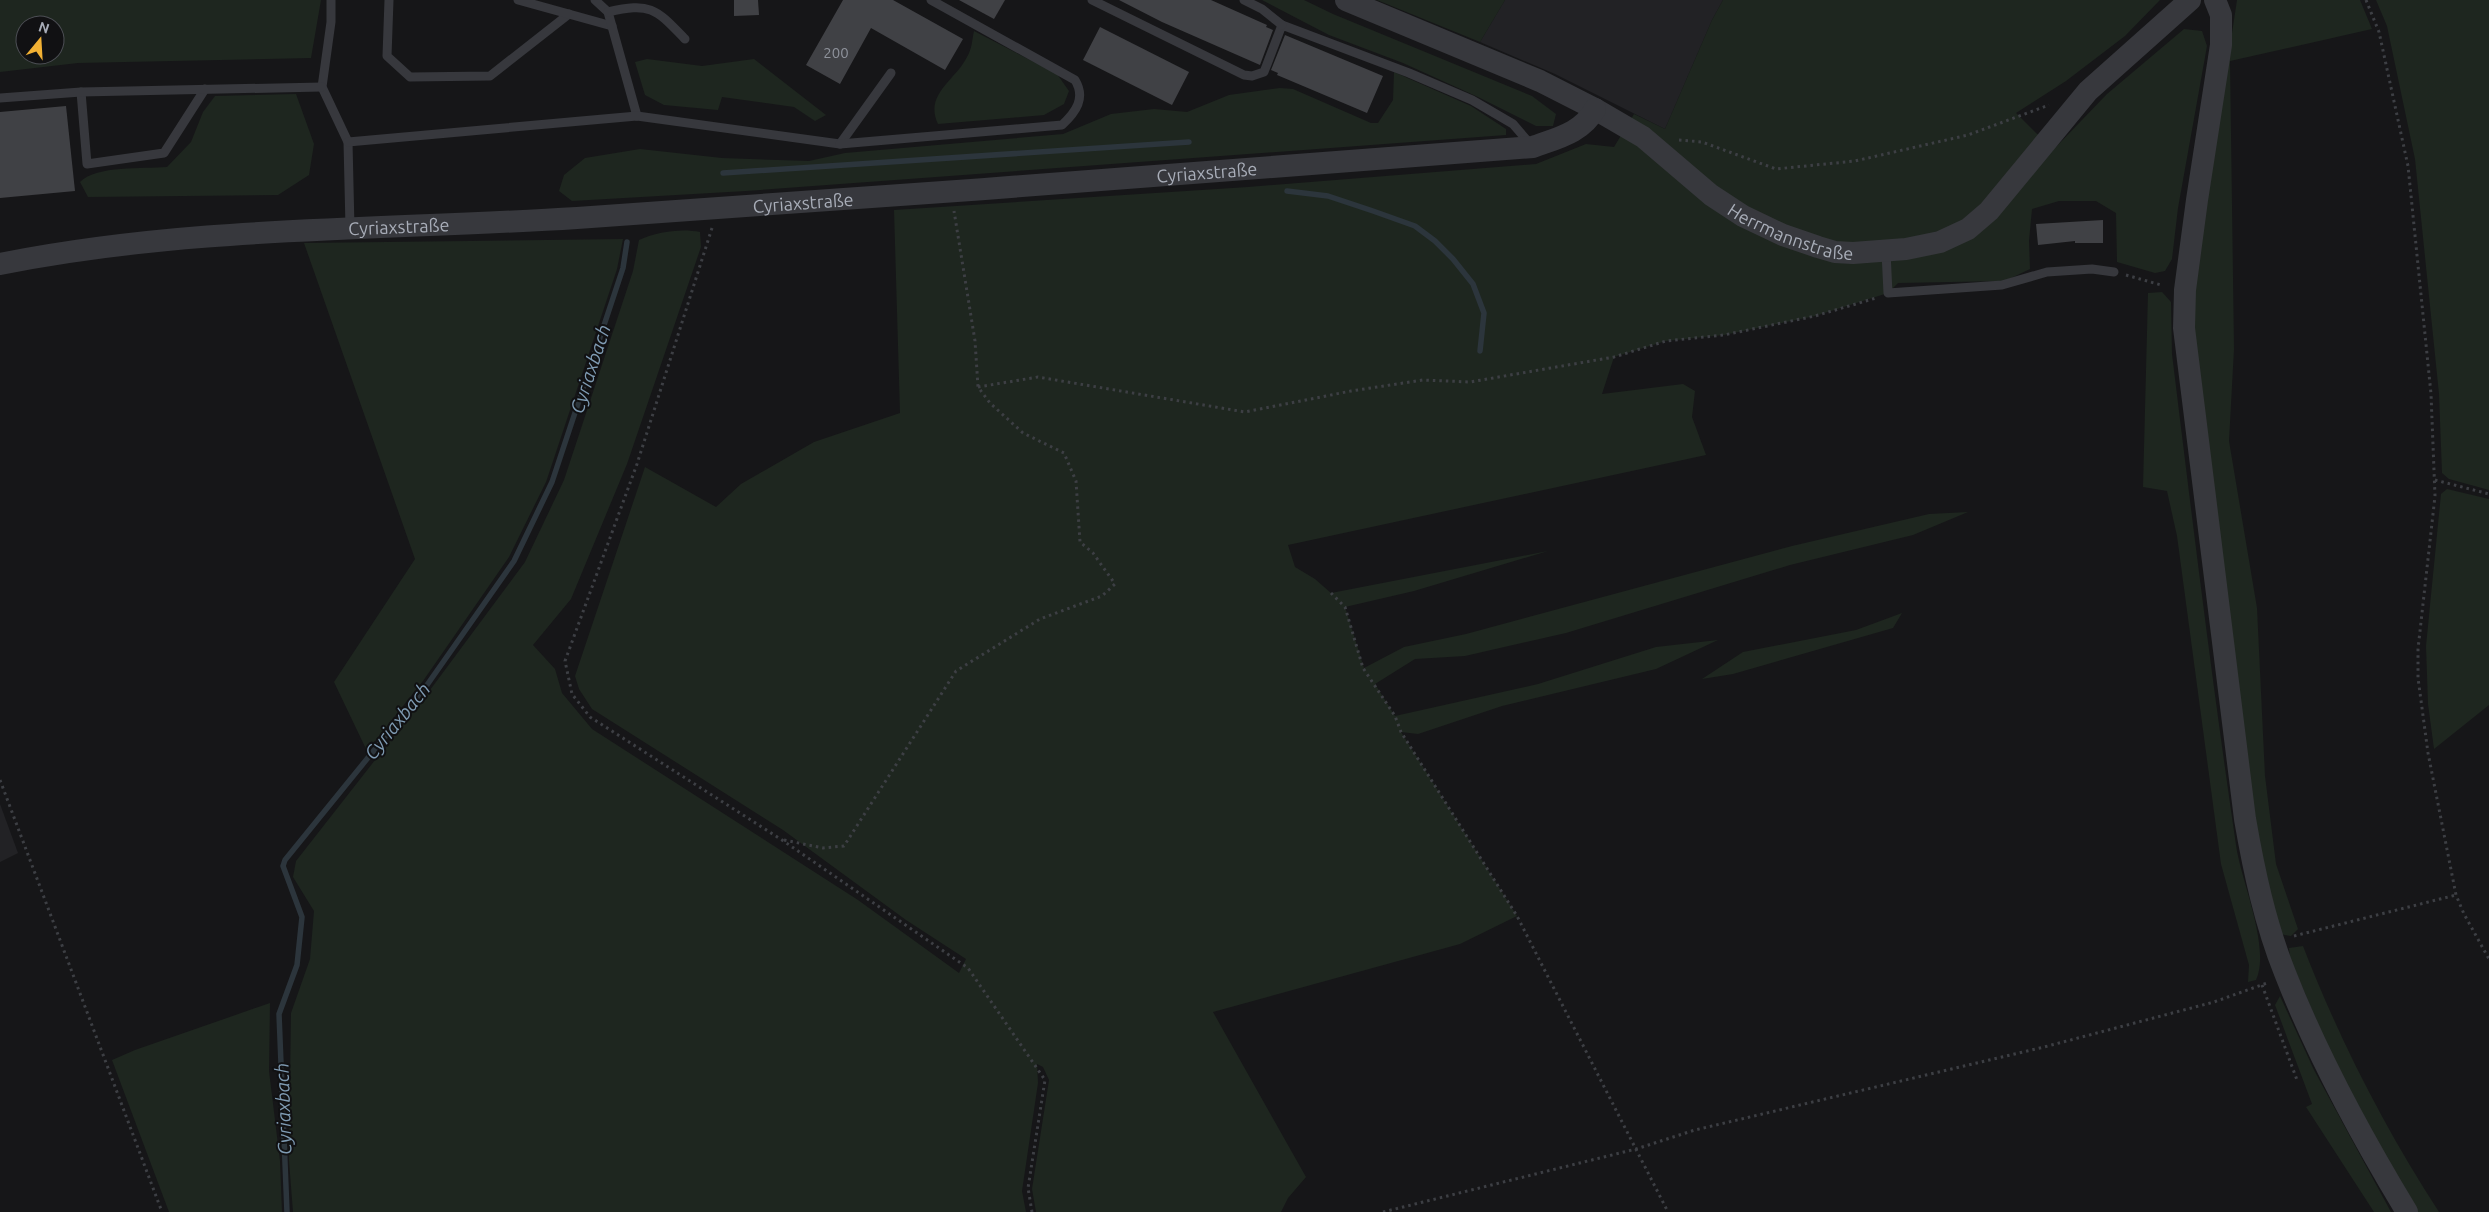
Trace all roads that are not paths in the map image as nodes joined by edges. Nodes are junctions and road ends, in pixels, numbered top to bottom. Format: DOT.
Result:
graph roads {
  1 [pos="331,0"];
  2 [pos="389,0"];
  3 [pos="518,0"];
  4 [pos="595,0"];
  5 [pos="931,0"];
  6 [pos="1092,0"];
  7 [pos="1244,0"];
  8 [pos="1346,0"];
  9 [pos="2190,0"];
  10 [pos="2215,0"];
  11 [pos="608,12"];
  12 [pos="569,14"];
  13 [pos="1282,24"];
  14 [pos="612,26"];
  15 [pos="685,39"];
  16 [pos="891,73"];
  17 [pos="322,87"];
  18 [pos="205,89"];
  19 [pos="82,92"];
  20 [pos="0,98"];
  21 [pos="1595,109"];
  22 [pos="637,116"];
  23 [pos="348,142"];
  24 [pos="840,144"];
  25 [pos="1533,147"];
  26 [pos="350,229"];
  27 [pos="1886,252"];
  28 [pos="0,264"];
  29 [pos="2114,272"];
  30 [pos="2407,1212"];
  1 -- 17 [label="lane"];
  2 -- 12 [label="lane"];
  3 -- 12 [label="lane"];
  4 -- 11 [label="lane"];
  5 -- 24 [label="lane"];
  6 -- 13 [label="lane"];
  7 -- 13 [label="lane"];
  8 -- 21 [label="street, Herrmannstraße"];
  9 -- 27 [label="street, Herrmannstraße"];
  10 -- 30 [label="street"];
  11 -- 14 [label="lane"];
  11 -- 15 [label="lane"];
  12 -- 14 [label="lane"];
  13 -- 25 [label="lane"];
  14 -- 22 [label="lane"];
  16 -- 24 [label="lane"];
  17 -- 18 [label="lane"];
  17 -- 23 [label="lane"];
  18 -- 19 [label="lane"];
  18 -- 19 [label="lane"];
  19 -- 20 [label="lane"];
  21 -- 25 [label="street, Cyriaxstraße"];
  21 -- 27 [label="street, Herrmannstraße"];
  22 -- 23 [label="lane"];
  22 -- 24 [label="lane"];
  23 -- 26 [label="lane"];
  25 -- 26 [label="street, Cyriaxstraße"];
  26 -- 28 [label="street, Cyriaxstraße"];
  27 -- 29 [label="lane"];
}
